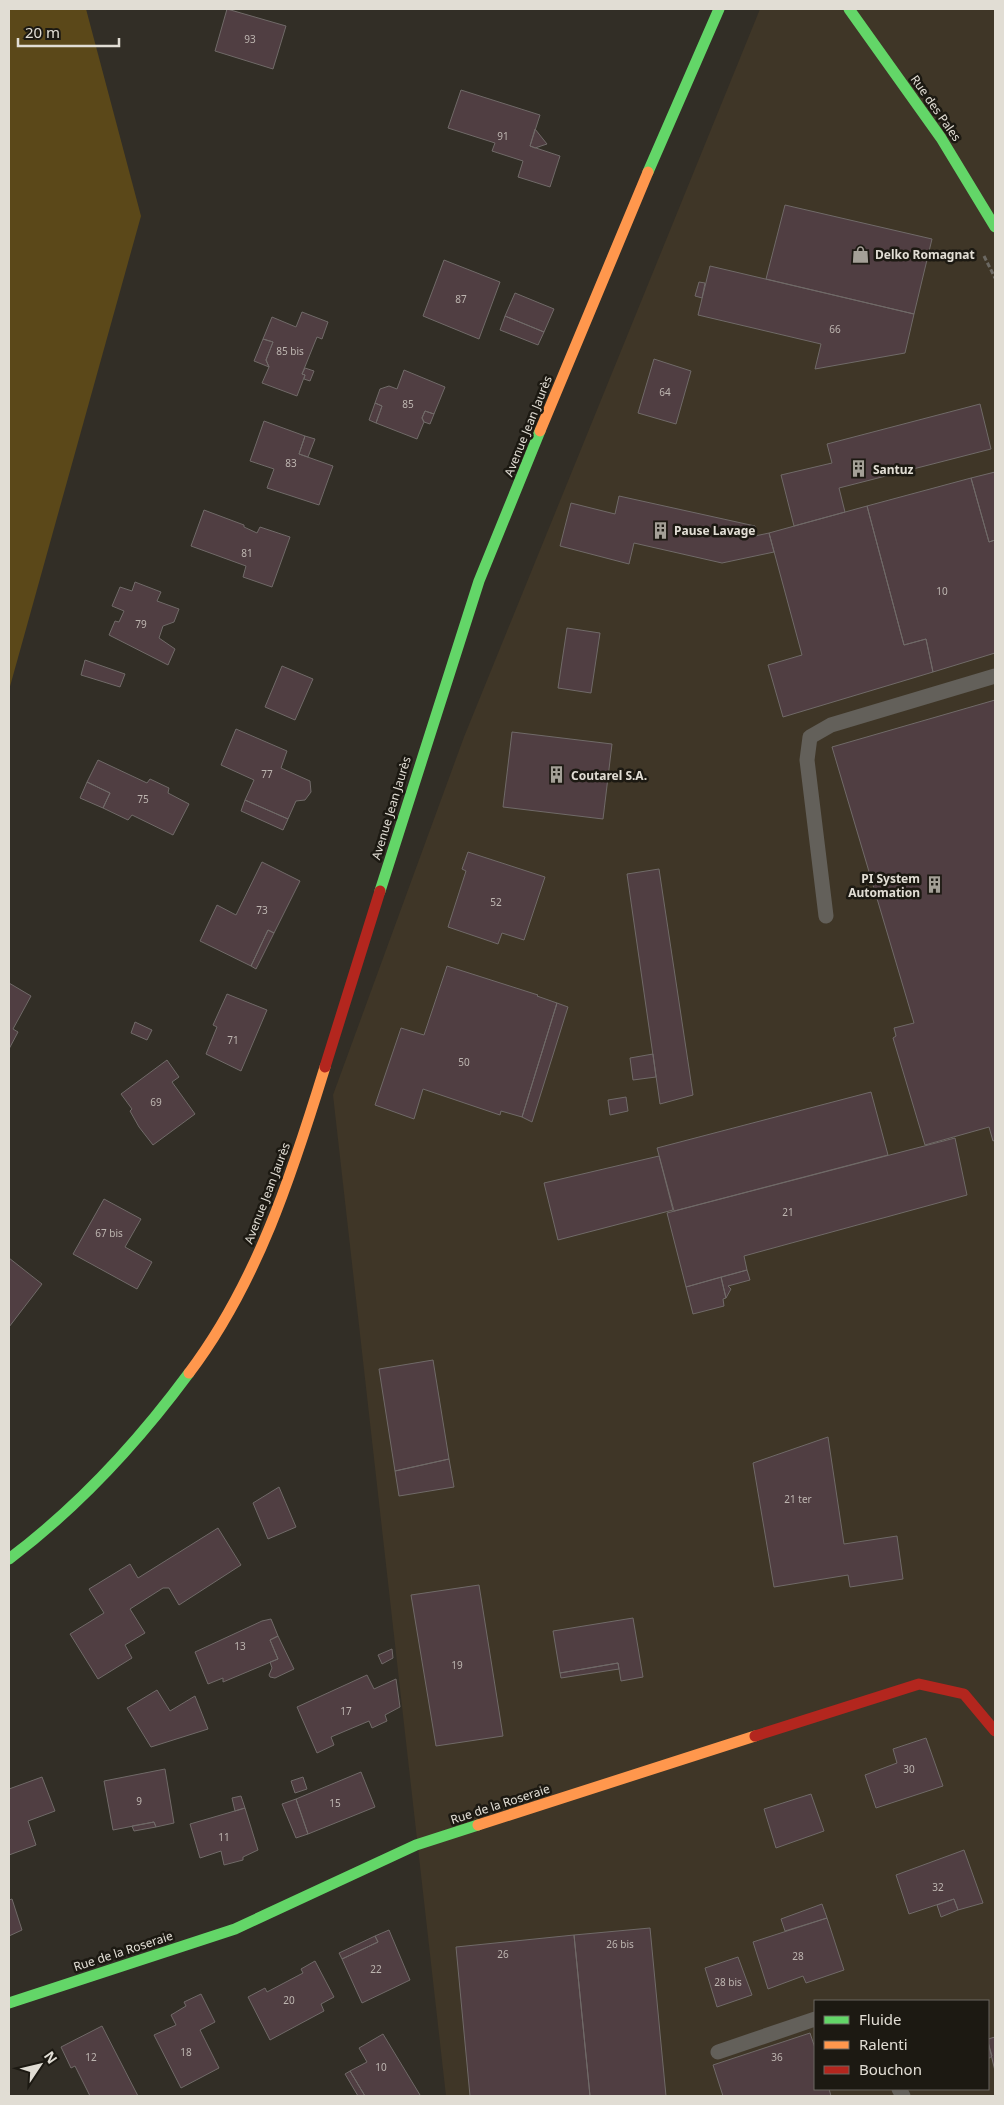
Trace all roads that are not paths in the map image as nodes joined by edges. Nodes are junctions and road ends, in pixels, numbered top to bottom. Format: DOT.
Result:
graph roads {
  1 [pos="719,9"];
  2 [pos="849,9"];
  3 [pos="995,227"];
  4 [pos="995,676"];
  5 [pos="826,916"];
  6 [pos="9,1559"];
  7 [pos="995,1731"];
  8 [pos="9,2003"];
  9 [pos="814,2019"];
  10 [pos="718,2052"];
  1 -- 6 [label="main road, Avenue Jean Jaurès"];
  2 -- 3 [label="main road, Rue des Pales"];
  4 -- 5 [label="lane"];
  7 -- 8 [label="main road, Rue de la Roseraie"];
  9 -- 10 [label="lane"];
}
